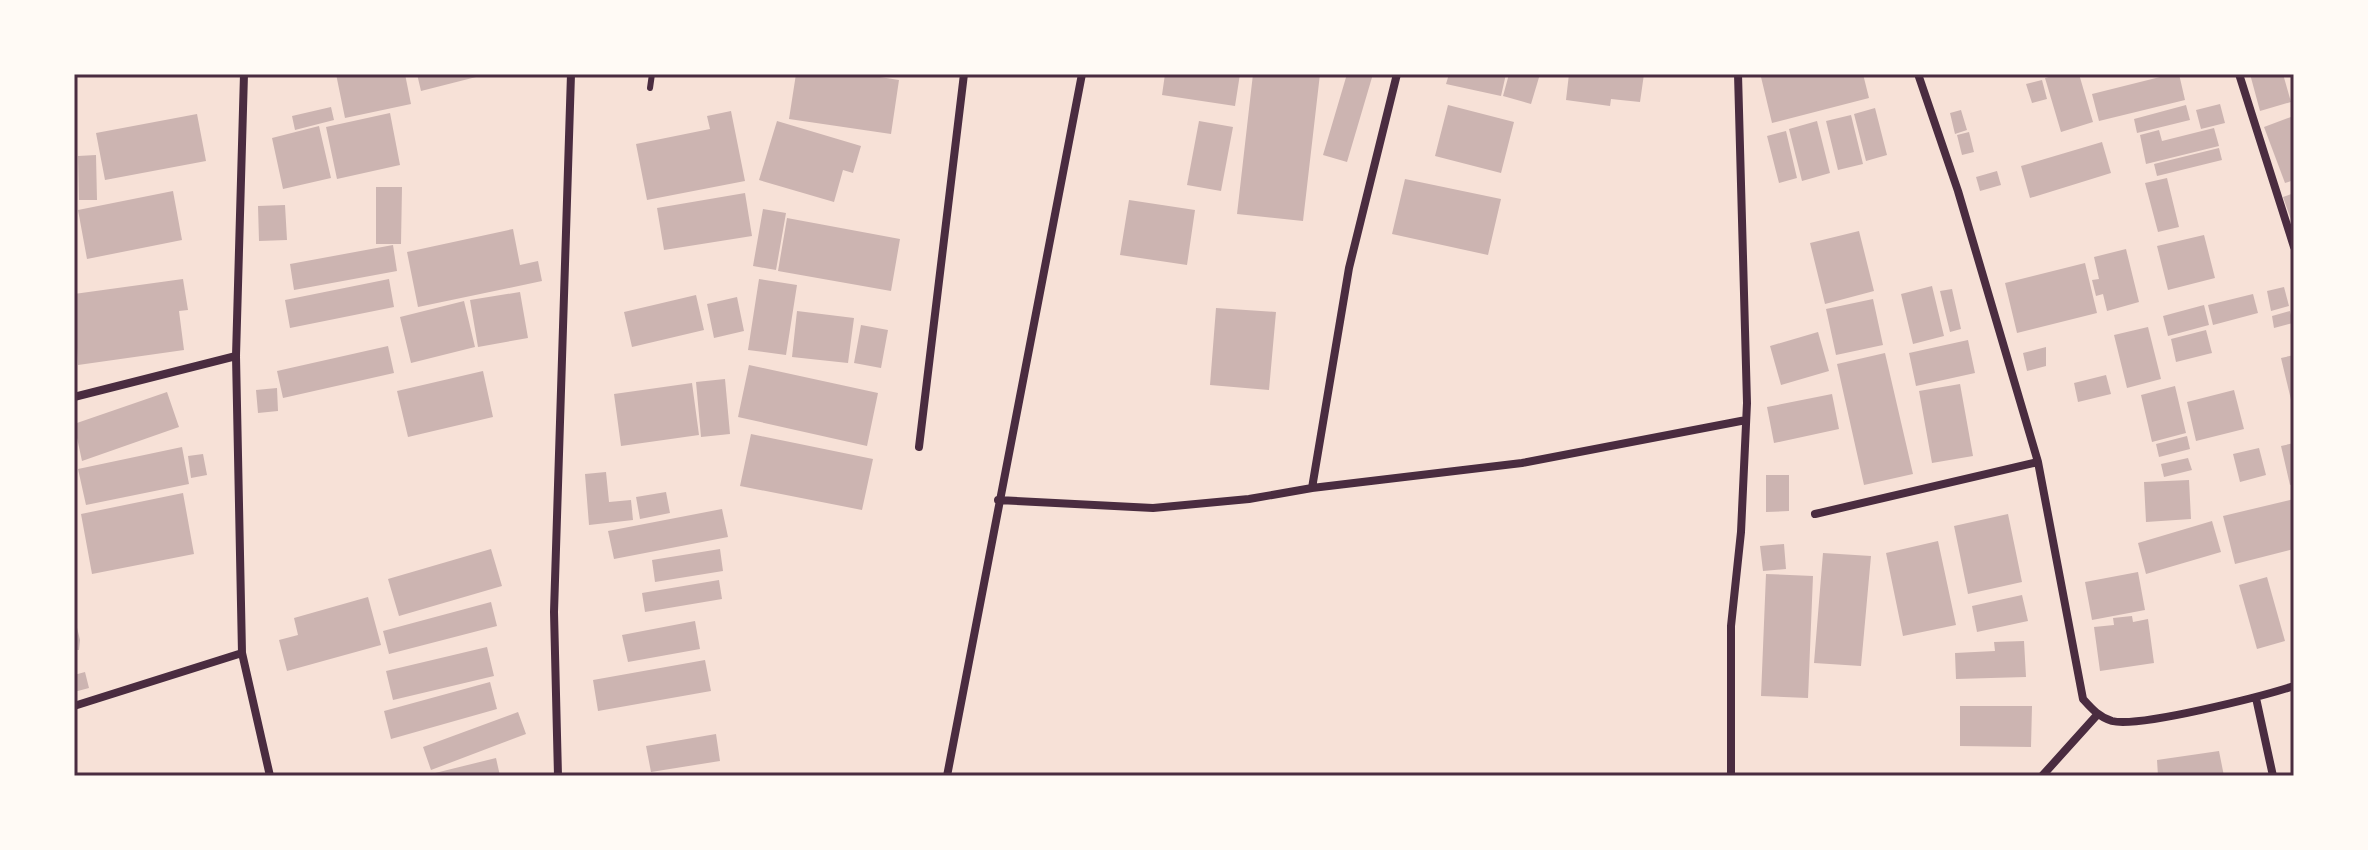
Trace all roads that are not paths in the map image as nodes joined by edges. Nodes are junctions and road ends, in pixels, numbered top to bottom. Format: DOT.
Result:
graph roads {
  1 [pos="244,74"];
  2 [pos="571,74"];
  3 [pos="652,74"];
  4 [pos="964,74"];
  5 [pos="1082,74"];
  6 [pos="1397,74"];
  7 [pos="1738,74"];
  8 [pos="1918,74"];
  9 [pos="2239,74"];
  10 [pos="650,88"];
  11 [pos="2294,247"];
  12 [pos="236,356"];
  13 [pos="74,397"];
  14 [pos="1746,420"];
  15 [pos="919,447"];
  16 [pos="2038,462"];
  17 [pos="1312,488"];
  18 [pos="998,500"];
  19 [pos="1815,514"];
  20 [pos="242,653"];
  21 [pos="2294,686"];
  22 [pos="2256,698"];
  23 [pos="74,706"];
  24 [pos="2097,715"];
  25 [pos="270,776"];
  26 [pos="558,776"];
  27 [pos="947,776"];
  28 [pos="1731,776"];
  29 [pos="2042,776"];
  30 [pos="2273,776"];
  1 -- 12 [label="street"];
  2 -- 26 [label="street"];
  3 -- 10 [label="lane"];
  4 -- 15 [label="street"];
  5 -- 18 [label="street"];
  6 -- 17 [label="street"];
  7 -- 14 [label="street"];
  8 -- 16 [label="street"];
  9 -- 11 [label="street"];
  12 -- 13 [label="street"];
  12 -- 20 [label="street"];
  14 -- 17 [label="street"];
  14 -- 28 [label="street"];
  16 -- 19 [label="street"];
  16 -- 24 [label="street"];
  17 -- 18 [label="street"];
  18 -- 27 [label="street"];
  20 -- 23 [label="street"];
  20 -- 25 [label="street"];
  21 -- 22 [label="street"];
  22 -- 24 [label="street"];
  22 -- 30 [label="street"];
  24 -- 29 [label="street"];
}
